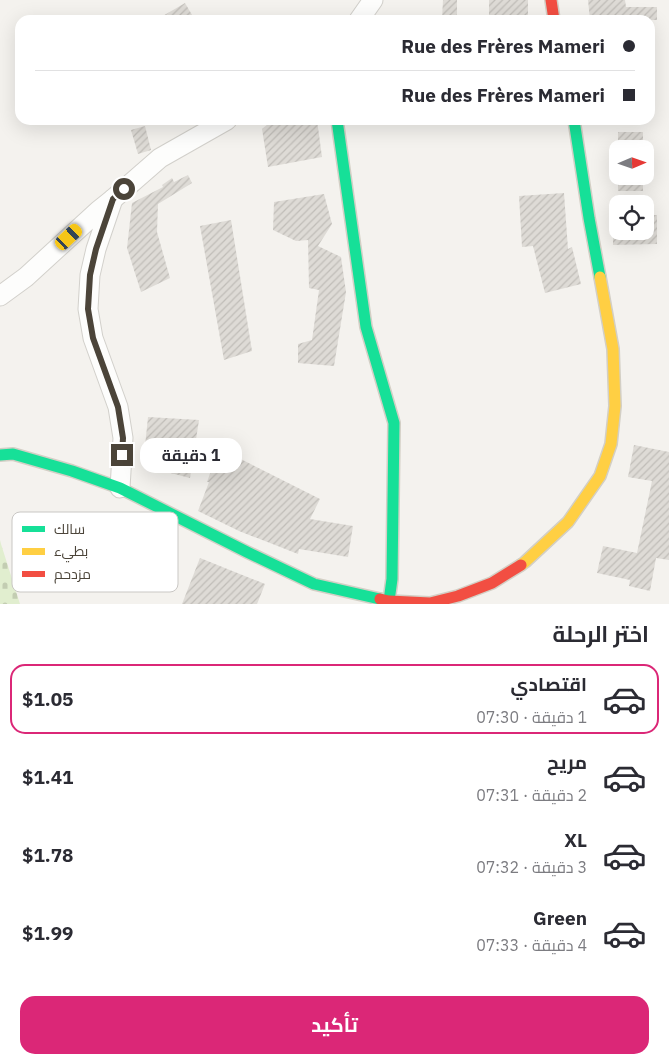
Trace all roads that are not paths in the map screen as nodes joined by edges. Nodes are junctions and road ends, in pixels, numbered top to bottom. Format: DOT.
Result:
graph roads {
  1 [pos="373,0"];
  2 [pos="551,0"];
  3 [pos="362,15"];
  4 [pos="553,15"];
  5 [pos="218,125"];
  6 [pos="338,125"];
  7 [pos="575,125"];
  8 [pos="113,199"];
  9 [pos="0,296"];
  10 [pos="0,454"];
  11 [pos="120,488"];
  12 [pos="168,512"];
  13 [pos="178,517"];
  14 [pos="388,601"];
  1 -- 3 [label="street"];
  2 -- 4 [label="main road"];
  5 -- 8 [label="street"];
  6 -- 14 [label="main road"];
  7 -- 14 [label="main road"];
  8 -- 9 [label="street"];
  8 -- 11 [label="street"];
  10 -- 11 [label="main road"];
  11 -- 12 [label="main road"];
  13 -- 14 [label="main road"];
}
